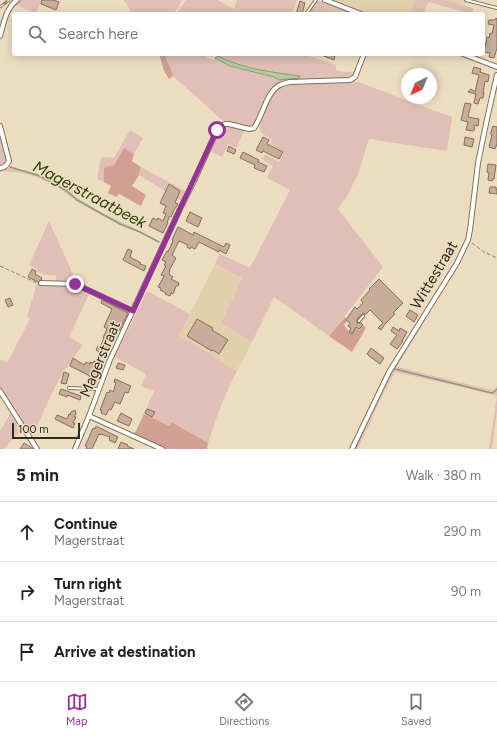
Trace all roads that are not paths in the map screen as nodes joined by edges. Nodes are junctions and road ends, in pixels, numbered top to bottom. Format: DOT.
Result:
graph roads {
  1 [pos="17,0"];
  2 [pos="316,0"];
  3 [pos="326,0"];
  4 [pos="466,0"];
  5 [pos="497,8"];
  6 [pos="307,12"];
  7 [pos="357,12"];
  8 [pos="0,36"];
  9 [pos="363,56"];
  10 [pos="468,56"];
  11 [pos="497,68"];
  12 [pos="497,75"];
  13 [pos="0,126"];
  14 [pos="0,168"];
  15 [pos="41,283"];
  16 [pos="133,311"];
  17 [pos="363,316"];
  18 [pos="359,321"];
  19 [pos="69,388"];
  20 [pos="0,390"];
  21 [pos="99,390"];
  22 [pos="89,416"];
  23 [pos="37,449"];
  24 [pos="74,449"];
  25 [pos="162,449"];
  26 [pos="352,449"];
  1 -- 8 [label="street"];
  2 -- 6 [label="lane"];
  3 -- 7 [label="street"];
  4 -- 5 [label="lane"];
  9 -- 16 [label="street, Magerstraat"];
  10 -- 11 [label="street"];
  12 -- 26 [label="street, Wittestraat"];
  13 -- 14 [label="street"];
  15 -- 16 [label="street, Magerstraat"];
  16 -- 21 [label="street, Magerstraat"];
  17 -- 18 [label="lane"];
  19 -- 21 [label="lane"];
  20 -- 23 [label="street"];
  21 -- 22 [label="street, Magerstraat"];
  22 -- 24 [label="street, Magerstraat"];
  22 -- 25 [label="street, Magerstraat"];
}
